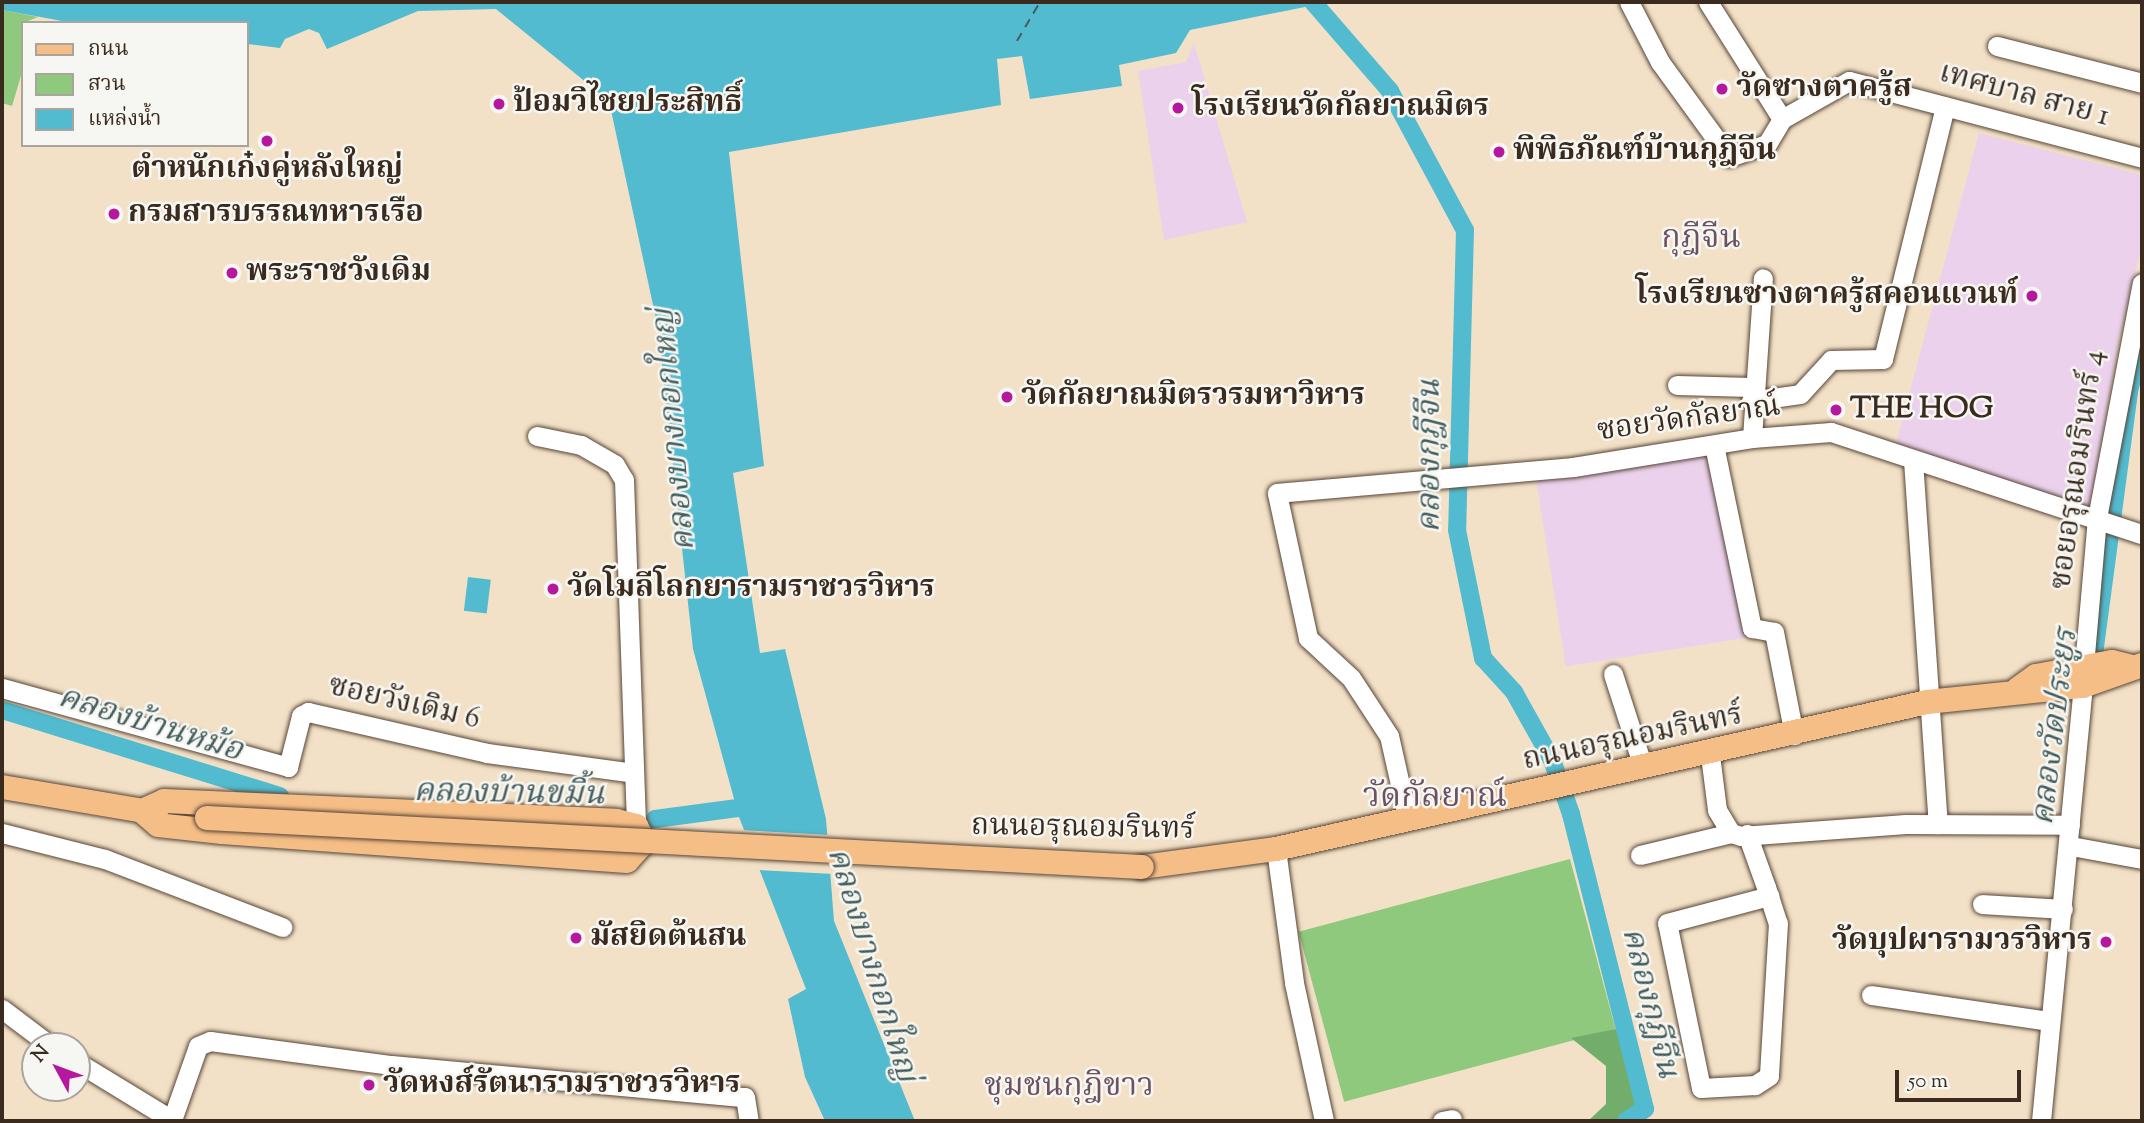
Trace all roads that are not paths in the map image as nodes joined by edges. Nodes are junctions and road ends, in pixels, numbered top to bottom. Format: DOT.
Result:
graph roads {
  1 [pos="1629,2"];
  2 [pos="1708,2"];
  3 [pos="1997,46"];
  4 [pos="2142,83"];
  5 [pos="1945,106"];
  6 [pos="1782,119"];
  7 [pos="2142,158"];
  8 [pos="1763,278"];
  9 [pos="2142,283"];
  10 [pos="1677,386"];
  11 [pos="1751,394"];
  12 [pos="537,436"];
  13 [pos="1752,438"];
  14 [pos="1714,445"];
  15 [pos="1913,460"];
  16 [pos="2096,519"];
  17 [pos="2142,534"];
  18 [pos="2137,666"];
  19 [pos="1613,674"];
  20 [pos="2089,675"];
  21 [pos="2,688"];
  22 [pos="1927,702"];
  23 [pos="1794,735"];
  24 [pos="1710,755"];
  25 [pos="1643,767"];
  26 [pos="634,773"];
  27 [pos="2,787"];
  28 [pos="142,811"];
  29 [pos="1408,820"];
  30 [pos="1938,824"];
  31 [pos="2070,825"];
  32 [pos="635,826"];
  33 [pos="2,833"];
  34 [pos="1739,834"];
  35 [pos="2071,846"];
  36 [pos="1276,849"];
  37 [pos="1640,855"];
  38 [pos="2142,859"];
  39 [pos="1769,895"];
  40 [pos="1982,904"];
  41 [pos="2063,909"];
  42 [pos="282,927"];
  43 [pos="1871,995"];
  44 [pos="2,1009"];
  45 [pos="2049,1021"];
  46 [pos="32,1032"];
  47 [pos="91,1071"];
  48 [pos="172,1120"];
  49 [pos="749,1121"];
  50 [pos="1324,1121"];
  51 [pos="2041,1121"];
  1 -- 6 [label="street"];
  2 -- 6 [label="street"];
  3 -- 4 [label="street"];
  5 -- 6 [label="street, เทศบาล สาย 1"];
  5 -- 7 [label="street, เทศบาล สาย 1"];
  5 -- 11 [label="street"];
  8 -- 11 [label="street"];
  9 -- 16 [label="street, ซอยอรุณอมรินทร์ 4"];
  10 -- 11 [label="street"];
  11 -- 13 [label="street"];
  12 -- 26 [label="street"];
  13 -- 14 [label="street, ซอยวัดกัลยาณ์"];
  13 -- 15 [label="street, ซอยวัดกัลยาณ์"];
  14 -- 23 [label="street"];
  14 -- 29 [label="street, ซอยวัดกัลยาณ์"];
  15 -- 16 [label="street, ซอยวัดกัลยาณ์"];
  15 -- 22 [label="street"];
  16 -- 17 [label="street, ซอยวัดกัลยาณ์"];
  16 -- 20 [label="street, ซอยอรุณอมรินทร์ 4"];
  18 -- 20 [label="main road"];
  19 -- 25 [label="street"];
  20 -- 22 [label="main road, ถนนอรุณอมรินทร์"];
  20 -- 31 [label="street, ซอยอรุณอมรินทร์ 4"];
  21 -- 26 [label="street, ซอยวังเดิม 6"];
  22 -- 23 [label="main road, ถนนอรุณอมรินทร์"];
  22 -- 30 [label="street"];
  23 -- 24 [label="main road, ถนนอรุณอมรินทร์"];
  24 -- 25 [label="main road, ถนนอรุณอมรินทร์"];
  24 -- 34 [label="street"];
  25 -- 29 [label="main road, ถนนอรุณอมรินทร์"];
  26 -- 32 [label="street"];
  27 -- 28 [label="main road, ถนนอรุณอมรินทร์"];
  28 -- 32 [label="main road"];
  28 -- 32 [label="main road"];
  28 -- 36 [label="main road, ถนนอรุณอมรินทร์, bridge"];
  29 -- 36 [label="main road, ถนนอรุณอมรินทร์"];
  30 -- 31 [label="street"];
  30 -- 34 [label="street"];
  31 -- 35 [label="street, ซอยอรุณอมรินทร์ 4"];
  33 -- 42 [label="street"];
  34 -- 37 [label="street"];
  34 -- 39 [label="street"];
  35 -- 38 [label="street"];
  35 -- 41 [label="street, ซอยอรุณอมรินทร์ 4"];
  36 -- 50 [label="street"];
  39 -- 39 [label="street"];
  40 -- 41 [label="street"];
  41 -- 45 [label="street, ซอยอรุณอมรินทร์ 4"];
  43 -- 45 [label="street"];
  44 -- 46 [label="street"];
  45 -- 51 [label="street, ซอยอรุณอมรินทร์ 4"];
  47 -- 48 [label="street"];
  48 -- 49 [label="street"];
}
